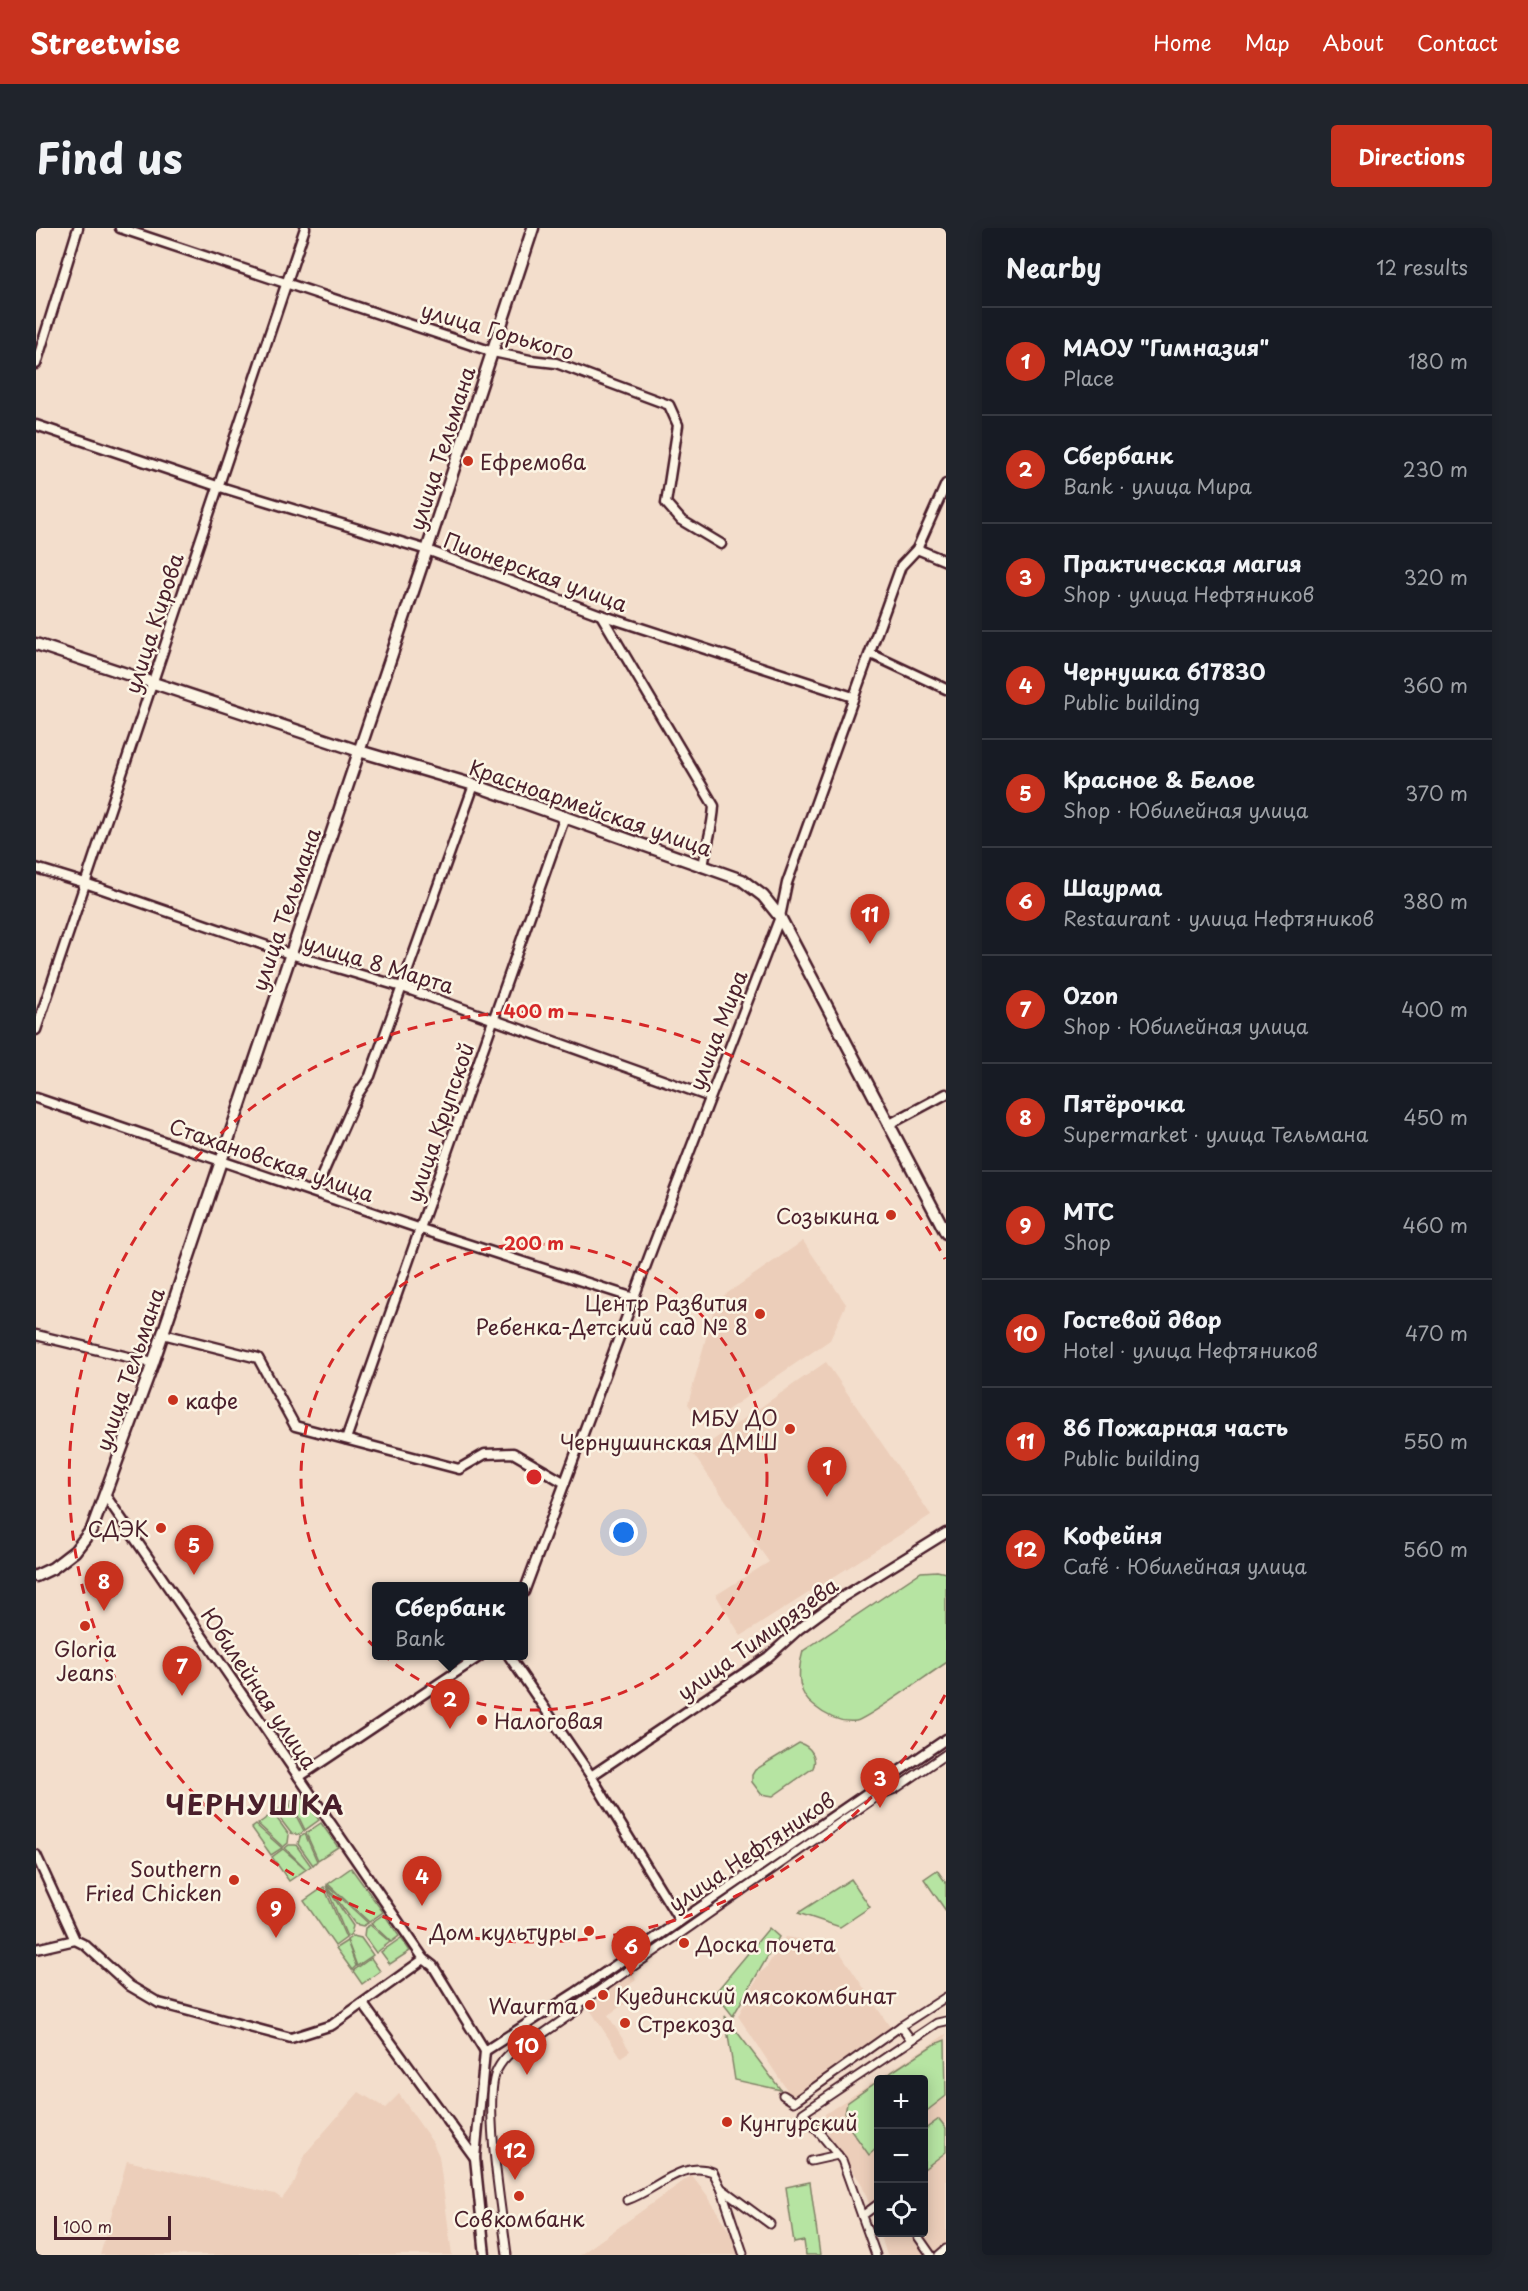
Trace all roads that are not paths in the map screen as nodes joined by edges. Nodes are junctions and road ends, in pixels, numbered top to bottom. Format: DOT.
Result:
graph roads {
  1 [pos="78,228"];
  2 [pos="120,228"];
  3 [pos="304,228"];
  4 [pos="532,228"];
  5 [pos="286,283"];
  6 [pos="493,352"];
  7 [pos="36,364"];
  8 [pos="36,425"];
  9 [pos="946,484"];
  10 [pos="217,486"];
  11 [pos="721,544"];
  12 [pos="917,549"];
  13 [pos="427,550"];
  14 [pos="946,561"];
  15 [pos="601,615"];
  16 [pos="36,644"];
  17 [pos="871,654"];
  18 [pos="153,683"];
  19 [pos="946,689"];
  20 [pos="853,697"];
  21 [pos="359,751"];
  22 [pos="474,785"];
  23 [pos="565,816"];
  24 [pos="703,867"];
  25 [pos="36,868"];
  26 [pos="84,883"];
  27 [pos="780,917"];
  28 [pos="290,954"];
  29 [pos="402,987"];
  30 [pos="494,1019"];
  31 [pos="36,1030"];
  32 [pos="946,1094"];
  33 [pos="710,1096"];
  34 [pos="36,1098"];
  35 [pos="888,1125"];
  36 [pos="220,1161"];
  37 [pos="315,1191"];
  38 [pos="945,1228"];
  39 [pos="421,1229"];
  40 [pos="634,1298"];
  41 [pos="163,1334"];
  42 [pos="36,1335"];
  43 [pos="153,1363"];
  44 [pos="346,1439"];
  45 [pos="565,1483"];
  46 [pos="105,1495"];
  47 [pos="946,1533"];
  48 [pos="36,1576"];
  49 [pos="528,1582"];
  50 [pos="474,1660"];
  51 [pos="512,1660"];
  52 [pos="946,1739"];
  53 [pos="946,1754"];
  54 [pos="591,1776"];
  55 [pos="299,1777"];
  56 [pos="36,1855"];
  57 [pos="680,1921"];
  58 [pos="75,1940"];
  59 [pos="36,1949"];
  60 [pos="424,1959"];
  61 [pos="946,1997"];
  62 [pos="363,2004"];
  63 [pos="946,2021"];
  64 [pos="902,2026"];
  65 [pos="911,2040"];
  66 [pos="485,2051"];
  67 [pos="783,2096"];
  68 [pos="838,2155"];
  69 [pos="475,2158"];
  70 [pos="811,2161"];
  71 [pos="721,2188"];
  72 [pos="627,2199"];
  73 [pos="874,2208"];
  74 [pos="862,2216"];
  75 [pos="770,2224"];
  76 [pos="918,2237"];
  77 [pos="946,2249"];
  78 [pos="743,2253"];
  79 [pos="485,2255"];
  80 [pos="507,2255"];
  81 [pos="876,2255"];
  82 [pos="931,2255"];
  83 [pos="939,2255"];
  1 -- 7 [label="street"];
  2 -- 5 [label="street, улица Горького"];
  3 -- 5 [label="street, улица Кирова"];
  4 -- 6 [label="street, улица Тельмана"];
  5 -- 6 [label="street, улица Горького"];
  5 -- 10 [label="street, улица Кирова"];
  6 -- 11 [label="street, улица Горького"];
  6 -- 13 [label="street, улица Тельмана"];
  8 -- 10 [label="street, Пионерская улица"];
  9 -- 12 [label="street, улица Мира"];
  10 -- 13 [label="street, Пионерская улица"];
  10 -- 18 [label="street, улица Кирова"];
  12 -- 14 [label="street"];
  12 -- 17 [label="street, улица Мира"];
  13 -- 15 [label="street, Пионерская улица"];
  13 -- 21 [label="street, улица Тельмана"];
  15 -- 20 [label="street, Пионерская улица"];
  15 -- 24 [label="street"];
  16 -- 18 [label="street, Красноармейская улица"];
  17 -- 19 [label="street"];
  17 -- 20 [label="street, улица Мира"];
  18 -- 21 [label="street, Красноармейская улица"];
  18 -- 26 [label="street, улица Кирова"];
  20 -- 27 [label="street, улица Мира"];
  21 -- 22 [label="street, Красноармейская улица"];
  21 -- 28 [label="street, улица Тельмана"];
  22 -- 23 [label="street, Красноармейская улица"];
  22 -- 29 [label="street"];
  23 -- 24 [label="street, Красноармейская улица"];
  23 -- 30 [label="street, улица Крупской"];
  24 -- 27 [label="street, Красноармейская улица"];
  25 -- 26 [label="street, улица 8 Марта"];
  26 -- 28 [label="street, улица 8 Марта"];
  26 -- 31 [label="street, улица Кирова"];
  27 -- 33 [label="street, улица Мира"];
  27 -- 35 [label="street, Красноармейская улица"];
  28 -- 29 [label="street, улица 8 Марта"];
  28 -- 36 [label="street, улица Тельмана"];
  29 -- 30 [label="street, улица 8 Марта"];
  29 -- 37 [label="street"];
  30 -- 33 [label="street, улица 8 Марта"];
  30 -- 39 [label="street, улица Крупской"];
  32 -- 35 [label="street"];
  33 -- 40 [label="street, улица Мира"];
  34 -- 36 [label="street, Стахановская улица"];
  35 -- 38 [label="street, Красноармейская улица"];
  36 -- 37 [label="street, Стахановская улица"];
  36 -- 41 [label="street, улица Тельмана"];
  37 -- 39 [label="street, Стахановская улица"];
  39 -- 40 [label="street, Стахановская улица"];
  39 -- 44 [label="street, улица Крупской"];
  40 -- 45 [label="street, улица Мира"];
  41 -- 43 [label="street, улица Тельмана"];
  41 -- 44 [label="street"];
  42 -- 43 [label="street"];
  43 -- 46 [label="street, улица Тельмана"];
  44 -- 45 [label="street"];
  45 -- 49 [label="street, улица Мира"];
  46 -- 48 [label="street, улица Тельмана"];
  46 -- 55 [label="street, Юбилейная улица"];
  47 -- 54 [label="street, улица Тимирязева"];
  50 -- 55 [label="street"];
  51 -- 54 [label="street"];
  52 -- 57 [label="street, улица Нефтяников"];
  53 -- 80 [label="street"];
  54 -- 57 [label="street"];
  55 -- 60 [label="street, Юбилейная улица"];
  56 -- 58 [label="street"];
  57 -- 66 [label="street, улица Нефтяников"];
  58 -- 59 [label="street"];
  58 -- 62 [label="street"];
  60 -- 62 [label="street"];
  60 -- 66 [label="street, Юбилейная улица"];
  61 -- 64 [label="street"];
  62 -- 69 [label="street"];
  63 -- 65 [label="street"];
  64 -- 65 [label="street"];
  64 -- 67 [label="street"];
  65 -- 68 [label="street"];
  66 -- 69 [label="street"];
  68 -- 70 [label="street"];
  68 -- 74 [label="street"];
  69 -- 79 [label="street"];
  71 -- 72 [label="street"];
  71 -- 75 [label="street"];
  71 -- 78 [label="street"];
  73 -- 74 [label="street"];
  74 -- 81 [label="street"];
  76 -- 82 [label="street"];
  77 -- 83 [label="street"];
}
